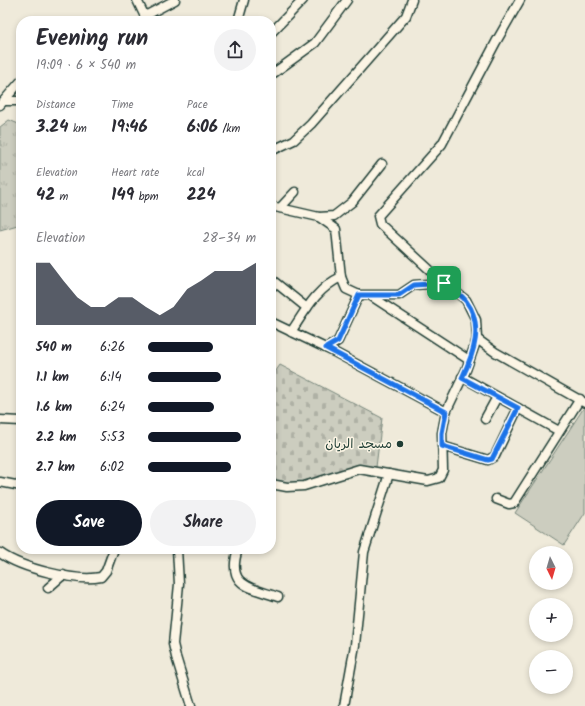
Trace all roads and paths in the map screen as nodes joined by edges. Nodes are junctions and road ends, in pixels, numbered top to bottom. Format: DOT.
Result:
graph roads {
  1 [pos="137,0"];
  2 [pos="175,0"];
  3 [pos="244,0"];
  4 [pos="303,0"];
  5 [pos="348,0"];
  6 [pos="412,0"];
  7 [pos="520,0"];
  8 [pos="145,16"];
  9 [pos="149,16"];
  10 [pos="239,16"];
  11 [pos="276,28"];
  12 [pos="276,71"];
  13 [pos="16,87"];
  14 [pos="16,102"];
  15 [pos="2,103"];
  16 [pos="276,149"];
  17 [pos="382,164"];
  18 [pos="295,192"];
  19 [pos="276,207"];
  20 [pos="280,208"];
  21 [pos="334,216"];
  22 [pos="319,217"];
  23 [pos="336,229"];
  24 [pos="341,277"];
  25 [pos="276,283"];
  26 [pos="444,283"];
  27 [pos="359,295"];
  28 [pos="371,296"];
  29 [pos="307,308"];
  30 [pos="276,324"];
  31 [pos="291,332"];
  32 [pos="477,338"];
  33 [pos="326,348"];
  34 [pos="469,360"];
  35 [pos="462,378"];
  36 [pos="497,397"];
  37 [pos="582,401"];
  38 [pos="518,408"];
  39 [pos="446,412"];
  40 [pos="485,419"];
  41 [pos="0,420"];
  42 [pos="16,421"];
  43 [pos="559,431"];
  44 [pos="442,446"];
  45 [pos="389,474"];
  46 [pos="0,482"];
  47 [pos="16,485"];
  48 [pos="276,485"];
  49 [pos="496,499"];
  50 [pos="0,553"];
  51 [pos="112,554"];
  52 [pos="177,554"];
  53 [pos="237,554"];
  54 [pos="63,575"];
  55 [pos="48,588"];
  56 [pos="278,597"];
  57 [pos="191,706"];
  58 [pos="344,706"];
  1 -- 8 [label="street"];
  2 -- 9 [label="street"];
  3 -- 10 [label="street"];
  4 -- 11 [label="street"];
  5 -- 12 [label="street"];
  6 -- 16 [label="street"];
  7 -- 26 [label="street"];
  13 -- 15 [label="street"];
  14 -- 15 [label="street"];
  17 -- 21 [label="street"];
  18 -- 20 [label="street"];
  19 -- 20 [label="street"];
  20 -- 22 [label="street"];
  21 -- 22 [label="street"];
  21 -- 23 [label="street"];
  22 -- 23 [label="street"];
  23 -- 24 [label="street"];
  24 -- 27 [label="street"];
  24 -- 29 [label="street"];
  25 -- 29 [label="street"];
  26 -- 28 [label="street"];
  26 -- 32 [label="street"];
  27 -- 28 [label="street"];
  27 -- 33 [label="street"];
  28 -- 34 [label="street"];
  29 -- 31 [label="street"];
  30 -- 31 [label="street"];
  31 -- 33 [label="street"];
  32 -- 34 [label="street"];
  32 -- 37 [label="street"];
  33 -- 39 [label="street"];
  34 -- 35 [label="street"];
  35 -- 36 [label="street"];
  35 -- 39 [label="street"];
  36 -- 38 [label="street"];
  36 -- 40 [label="street"];
  37 -- 43 [label="street"];
  38 -- 43 [label="street"];
  38 -- 44 [label="street"];
  39 -- 44 [label="street"];
  41 -- 42 [label="street"];
  43 -- 49 [label="street"];
  44 -- 45 [label="street"];
  45 -- 48 [label="street"];
  45 -- 58 [label="street"];
  46 -- 47 [label="street"];
  50 -- 54 [label="street"];
  51 -- 54 [label="street"];
  52 -- 57 [label="street"];
  53 -- 56 [label="street"];
  54 -- 55 [label="street"];
}
